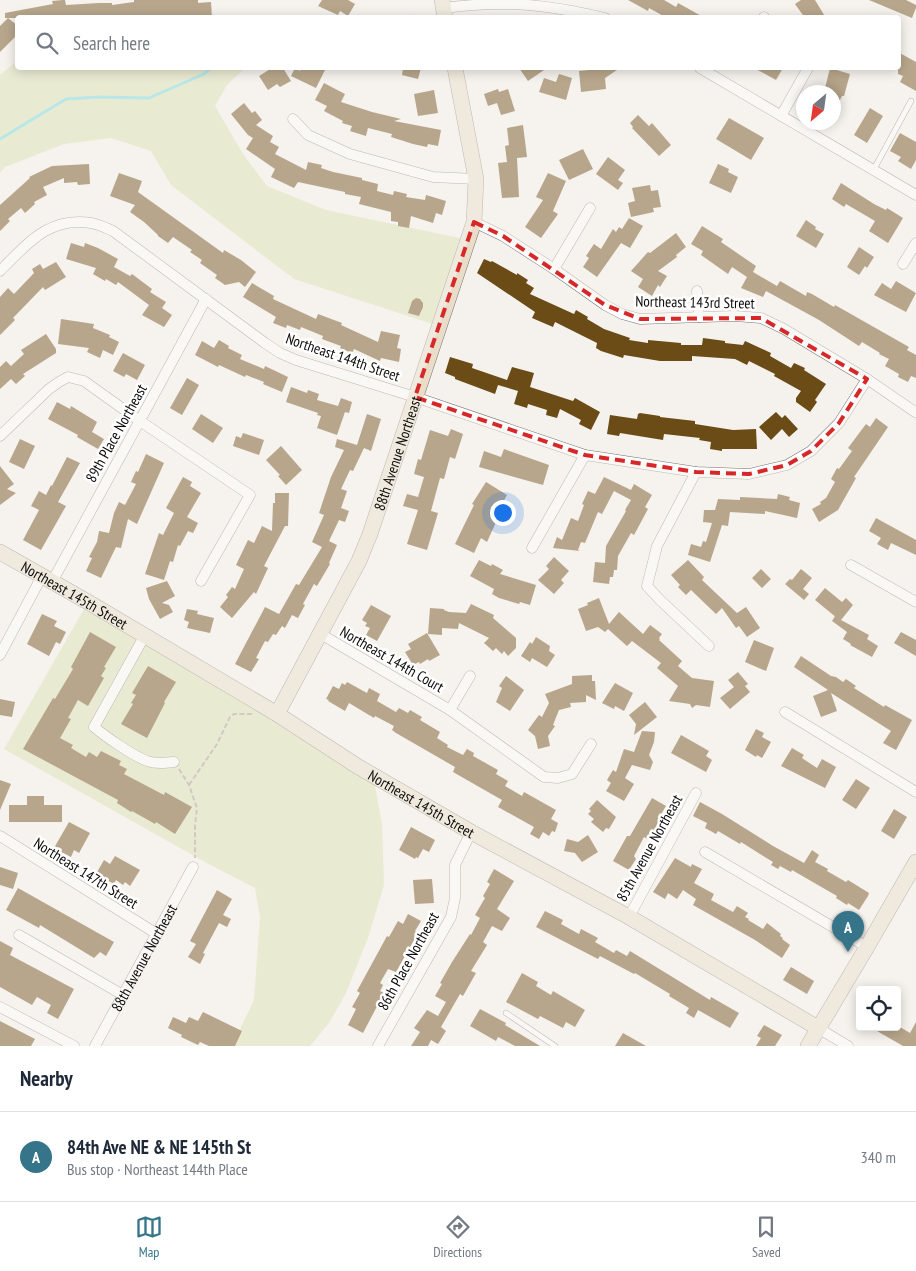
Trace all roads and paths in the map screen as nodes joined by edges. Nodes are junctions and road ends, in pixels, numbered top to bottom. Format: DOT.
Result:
graph roads {
  1 [pos="444,8"];
  2 [pos="562,13"];
  3 [pos="579,15"];
  4 [pos="455,70"];
  5 [pos="703,70"];
  6 [pos="807,70"];
  7 [pos="911,101"];
  8 [pos="781,116"];
  9 [pos="293,120"];
  10 [pos="874,169"];
  11 [pos="476,179"];
  12 [pos="916,195"];
  13 [pos="590,208"];
  14 [pos="474,222"];
  15 [pos="916,242"];
  16 [pos="903,264"];
  17 [pos="554,269"];
  18 [pos="0,271"];
  19 [pos="697,291"];
  20 [pos="206,299"];
  21 [pos="699,316"];
  22 [pos="867,380"];
  23 [pos="415,397"];
  24 [pos="915,412"];
  25 [pos="140,421"];
  26 [pos="0,436"];
  27 [pos="585,455"];
  28 [pos="696,472"];
  29 [pos="532,548"];
  30 [pos="0,552"];
  31 [pos="851,565"];
  32 [pos="47,579"];
  33 [pos="201,581"];
  34 [pos="916,602"];
  35 [pos="319,633"];
  36 [pos="144,635"];
  37 [pos="709,646"];
  38 [pos="0,655"];
  39 [pos="470,676"];
  40 [pos="450,710"];
  41 [pos="785,712"];
  42 [pos="257,714"];
  43 [pos="276,714"];
  44 [pos="591,744"];
  45 [pos="174,762"];
  46 [pos="189,785"];
  47 [pos="916,792"];
  48 [pos="696,793"];
  49 [pos="472,832"];
  50 [pos="0,836"];
  51 [pos="705,852"];
  52 [pos="916,862"];
  53 [pos="193,867"];
  54 [pos="628,917"];
  55 [pos="157,934"];
  56 [pos="19,935"];
  57 [pos="868,947"];
  58 [pos="123,995"];
  59 [pos="0,1007"];
  60 [pos="506,1013"];
  61 [pos="818,1028"];
  62 [pos="74,1046"];
  63 [pos="95,1046"];
  64 [pos="378,1046"];
  65 [pos="555,1046"];
  66 [pos="808,1046"];
  67 [pos="848,1046"];
  1 -- 2 [label="street"];
  2 -- 3 [label="street"];
  4 -- 11 [label="street, 88th Avenue Northeast"];
  5 -- 8 [label="street"];
  6 -- 8 [label="street"];
  7 -- 10 [label="lane"];
  8 -- 10 [label="street"];
  9 -- 11 [label="street"];
  10 -- 12 [label="street"];
  11 -- 14 [label="street, 88th Avenue Northeast"];
  13 -- 17 [label="street"];
  14 -- 17 [label="street, Northeast 143rd Street"];
  14 -- 23 [label="street, 88th Avenue Northeast"];
  15 -- 16 [label="street"];
  17 -- 21 [label="street, Northeast 143rd Street"];
  18 -- 20 [label="street, Northeast 144th Street"];
  19 -- 21 [label="street"];
  20 -- 23 [label="street, Northeast 144th Street"];
  20 -- 25 [label="street, 89th Place Northeast"];
  21 -- 22 [label="street, Northeast 143rd Street"];
  22 -- 24 [label="street, Northeast 143rd Street"];
  22 -- 28 [label="street, Northeast 144th Street"];
  23 -- 27 [label="street, Northeast 144th Street"];
  23 -- 35 [label="street, 88th Avenue Northeast"];
  25 -- 26 [label="street"];
  25 -- 32 [label="street, 89th Place Northeast"];
  25 -- 33 [label="street"];
  27 -- 28 [label="street, Northeast 144th Street"];
  27 -- 29 [label="street"];
  28 -- 37 [label="street"];
  30 -- 32 [label="street, Northeast 145th Street"];
  31 -- 34 [label="street"];
  32 -- 36 [label="street, Northeast 145th Street"];
  32 -- 38 [label="street, 89th Place Northeast"];
  35 -- 40 [label="street, Northeast 144th Court"];
  35 -- 43 [label="street, 88th Avenue Northeast"];
  36 -- 43 [label="street, Northeast 145th Street"];
  36 -- 45 [label="street"];
  39 -- 40 [label="street, Northeast 144th Court"];
  40 -- 44 [label="street, Northeast 144th Court"];
  41 -- 47 [label="street"];
  42 -- 46 [label="path"];
  43 -- 49 [label="street, Northeast 145th Street"];
  45 -- 46 [label="path"];
  46 -- 53 [label="path"];
  48 -- 54 [label="street, 85th Avenue Northeast"];
  49 -- 54 [label="street, Northeast 145th Street"];
  49 -- 64 [label="street, 86th Place Northeast"];
  50 -- 55 [label="street, Northeast 147th Street"];
  51 -- 57 [label="street"];
  52 -- 57 [label="street"];
  53 -- 55 [label="street, 88th Avenue Northeast"];
  54 -- 61 [label="street, Northeast 145th Street"];
  55 -- 58 [label="street, 88th Avenue Northeast"];
  56 -- 58 [label="street"];
  57 -- 61 [label="street"];
  58 -- 63 [label="street, 88th Avenue Northeast"];
  59 -- 62 [label="street"];
  60 -- 65 [label="lane"];
  61 -- 66 [label="street"];
  61 -- 67 [label="street, Northeast 145th Street"];
}
